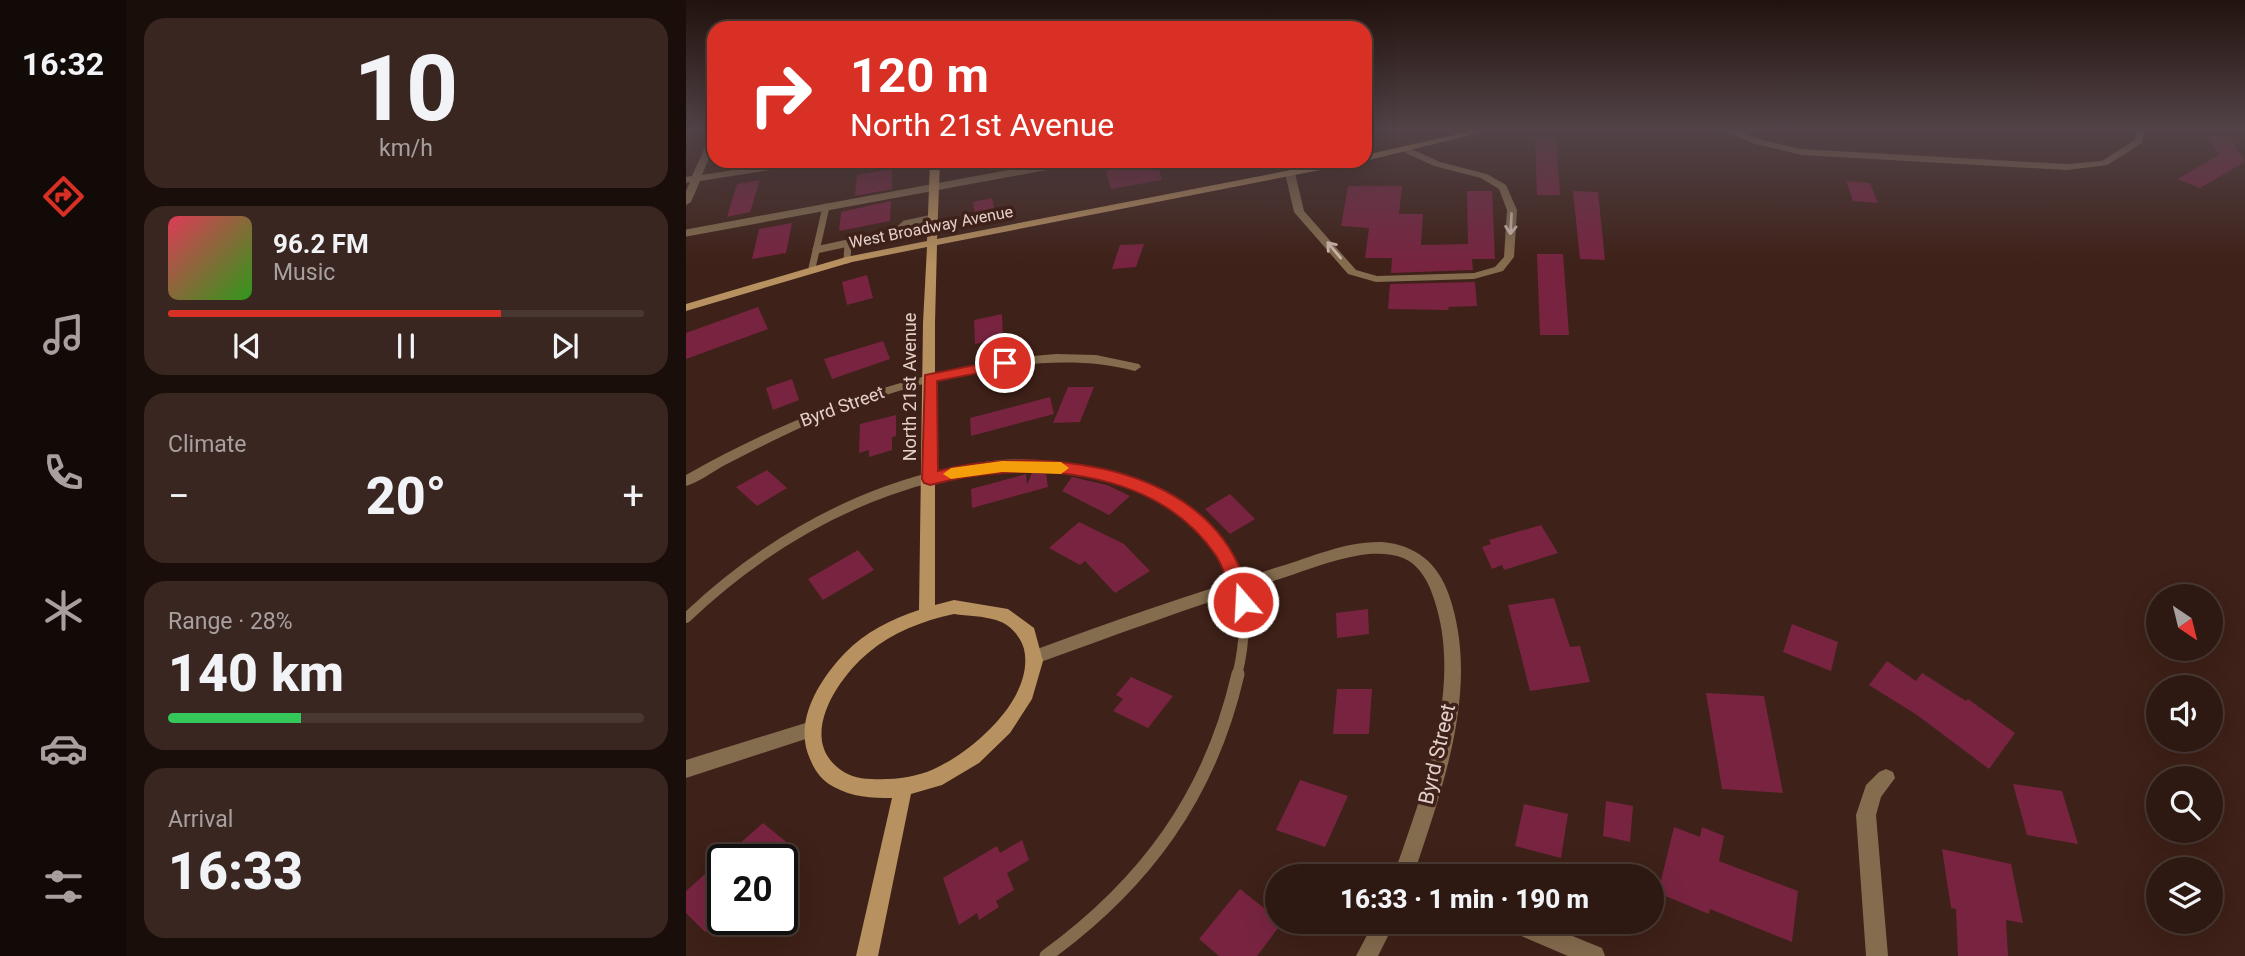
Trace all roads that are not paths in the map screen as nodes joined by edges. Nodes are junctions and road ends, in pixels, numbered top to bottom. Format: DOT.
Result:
graph roads {
  1 [pos="699,175"];
  2 [pos="724,175"];
  3 [pos="934,175"];
  4 [pos="999,175"];
  5 [pos="1282,175"];
  6 [pos="1290,175"];
  7 [pos="1479,175"];
  8 [pos="697,179"];
  9 [pos="686,180"];
  10 [pos="934,186"];
  11 [pos="686,202"];
  12 [pos="826,207"];
  13 [pos="933,218"];
  14 [pos="686,233"];
  15 [pos="932,242"];
  16 [pos="848,243"];
  17 [pos="816,250"];
  18 [pos="847,260"];
  19 [pos="812,268"];
  20 [pos="686,308"];
  21 [pos="1135,367"];
  22 [pos="930,378"];
  23 [pos="930,479"];
  24 [pos="686,481"];
  25 [pos="1239,586"];
  26 [pos="927,613"];
  27 [pos="686,618"];
  28 [pos="1035,657"];
  29 [pos="812,729"];
  30 [pos="686,769"];
  31 [pos="1886,778"];
  32 [pos="903,789"];
  33 [pos="1407,864"];
  34 [pos="1379,934"];
  35 [pos="1541,934"];
  36 [pos="867,956"];
  37 [pos="1046,956"];
  38 [pos="1367,956"];
  39 [pos="1594,956"];
  40 [pos="1877,956"];
  1 -- 8 [label="street"];
  2 -- 8 [label="street"];
  3 -- 10 [label="street, North 21st Avenue"];
  4 -- 10 [label="lane"];
  5 -- 15 [label="street, West Broadway Avenue"];
  7 -- 6 [label="street, one-way"];
  8 -- 9 [label="street"];
  8 -- 11 [label="street"];
  10 -- 12 [label="lane"];
  10 -- 13 [label="street, North 21st Avenue"];
  12 -- 14 [label="lane"];
  12 -- 17 [label="lane"];
  13 -- 15 [label="street, North 21st Avenue"];
  13 -- 16 [label="lane"];
  15 -- 18 [label="street, West Broadway Avenue"];
  15 -- 22 [label="street, North 21st Avenue"];
  16 -- 17 [label="lane"];
  16 -- 18 [label="lane"];
  17 -- 19 [label="lane"];
  18 -- 19 [label="street, West Broadway Avenue"];
  19 -- 20 [label="street, West Broadway Avenue"];
  21 -- 22 [label="street, Byrd Street"];
  22 -- 23 [label="street, North 21st Avenue"];
  22 -- 24 [label="street, Byrd Street"];
  23 -- 25 [label="lane"];
  23 -- 26 [label="street, North 21st Avenue"];
  23 -- 27 [label="lane"];
  25 -- 28 [label="street"];
  25 -- 33 [label="street, Byrd Street"];
  25 -- 37 [label="lane"];
  26 -- 28 [label="street"];
  26 -- 29 [label="street"];
  28 -- 32 [label="street"];
  29 -- 30 [label="street"];
  29 -- 32 [label="street"];
  31 -- 40 [label="street"];
  32 -- 36 [label="street"];
  34 -- 38 [label="street"];
  35 -- 39 [label="street"];
}
